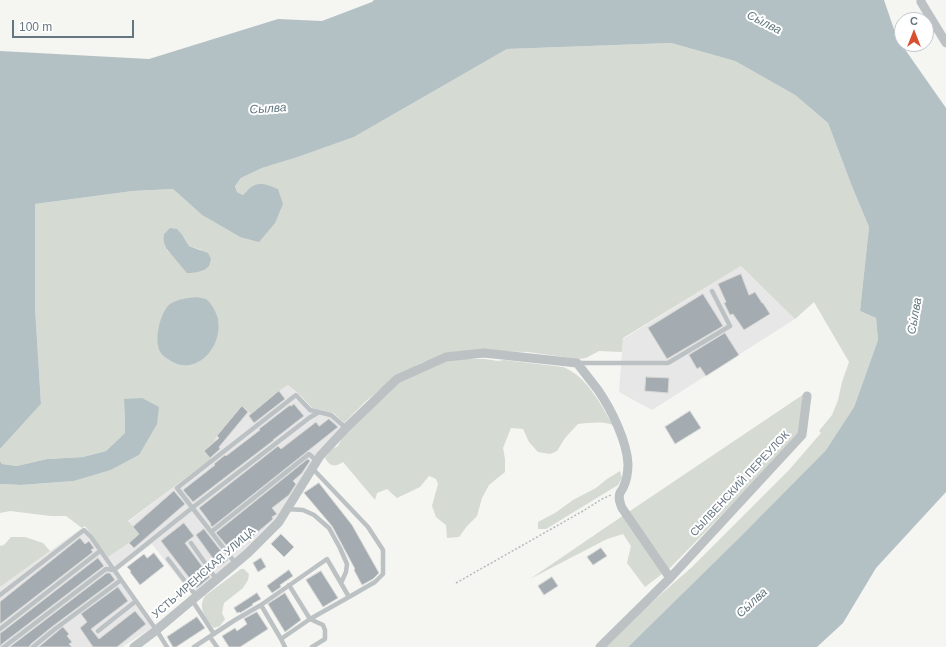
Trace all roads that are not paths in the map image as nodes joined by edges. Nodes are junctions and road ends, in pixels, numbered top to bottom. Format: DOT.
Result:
graph roads {
  1 [pos="921,0"];
  2 [pos="946,43"];
  3 [pos="712,291"];
  4 [pos="577,363"];
  5 [pos="807,396"];
  6 [pos="319,412"];
  7 [pos="346,428"];
  8 [pos="315,465"];
  9 [pos="192,508"];
  10 [pos="287,509"];
  11 [pos="210,532"];
  12 [pos="191,543"];
  13 [pos="100,551"];
  14 [pos="168,559"];
  15 [pos="236,564"];
  16 [pos="114,570"];
  17 [pos="670,578"];
  18 [pos="121,580"];
  19 [pos="217,580"];
  20 [pos="341,583"];
  21 [pos="289,585"];
  22 [pos="0,595"];
  23 [pos="349,597"];
  24 [pos="194,599"];
  25 [pos="136,601"];
  26 [pos="261,605"];
  27 [pos="310,619"];
  28 [pos="0,629"];
  29 [pos="98,631"];
  30 [pos="157,631"];
  31 [pos="212,636"];
  32 [pos="281,639"];
  33 [pos="4,647"];
  34 [pos="33,647"];
  35 [pos="134,647"];
  36 [pos="167,647"];
  37 [pos="194,647"];
  38 [pos="217,647"];
  39 [pos="285,647"];
  40 [pos="312,647"];
  41 [pos="600,647"];
  1 -- 2 [label="street"];
  3 -- 4 [label="lane"];
  4 -- 7 [label="street, УСТЬ-ИРЕНСКАЯ УЛИЦА"];
  4 -- 17 [label="street"];
  5 -- 17 [label="street, СЫЛВЕНСКИЙ ПЕРЕУЛОК"];
  6 -- 7 [label="lane"];
  6 -- 9 [label="lane"];
  6 -- 9 [label="lane"];
  7 -- 8 [label="street, УСТЬ-ИРЕНСКАЯ УЛИЦА"];
  8 -- 10 [label="street, УСТЬ-ИРЕНСКАЯ УЛИЦА"];
  8 -- 11 [label="lane"];
  8 -- 23 [label="lane"];
  9 -- 11 [label="lane"];
  9 -- 16 [label="lane"];
  10 -- 15 [label="street, УСТЬ-ИРЕНСКАЯ УЛИЦА"];
  10 -- 20 [label="lane"];
  11 -- 15 [label="lane"];
  12 -- 19 [label="lane"];
  13 -- 16 [label="lane"];
  13 -- 22 [label="lane"];
  13 -- 28 [label="lane"];
  14 -- 24 [label="lane"];
  15 -- 19 [label="street, УСТЬ-ИРЕНСКАЯ УЛИЦА"];
  16 -- 18 [label="lane"];
  16 -- 33 [label="lane"];
  17 -- 41 [label="street, СЫЛВЕНСКИЙ ПЕРЕУЛОК"];
  18 -- 25 [label="lane"];
  18 -- 34 [label="lane"];
  19 -- 24 [label="street, УСТЬ-ИРЕНСКАЯ УЛИЦА"];
  20 -- 21 [label="lane"];
  20 -- 23 [label="lane"];
  21 -- 26 [label="lane"];
  21 -- 27 [label="lane"];
  23 -- 27 [label="lane"];
  24 -- 30 [label="street, УСТЬ-ИРЕНСКАЯ УЛИЦА"];
  24 -- 31 [label="lane"];
  25 -- 29 [label="lane"];
  25 -- 30 [label="lane"];
  26 -- 31 [label="lane"];
  26 -- 32 [label="lane"];
  27 -- 32 [label="lane"];
  27 -- 40 [label="lane"];
  30 -- 35 [label="street, УСТЬ-ИРЕНСКАЯ УЛИЦА"];
  30 -- 36 [label="lane"];
  31 -- 37 [label="lane"];
  31 -- 38 [label="lane"];
  32 -- 39 [label="lane"];
}
